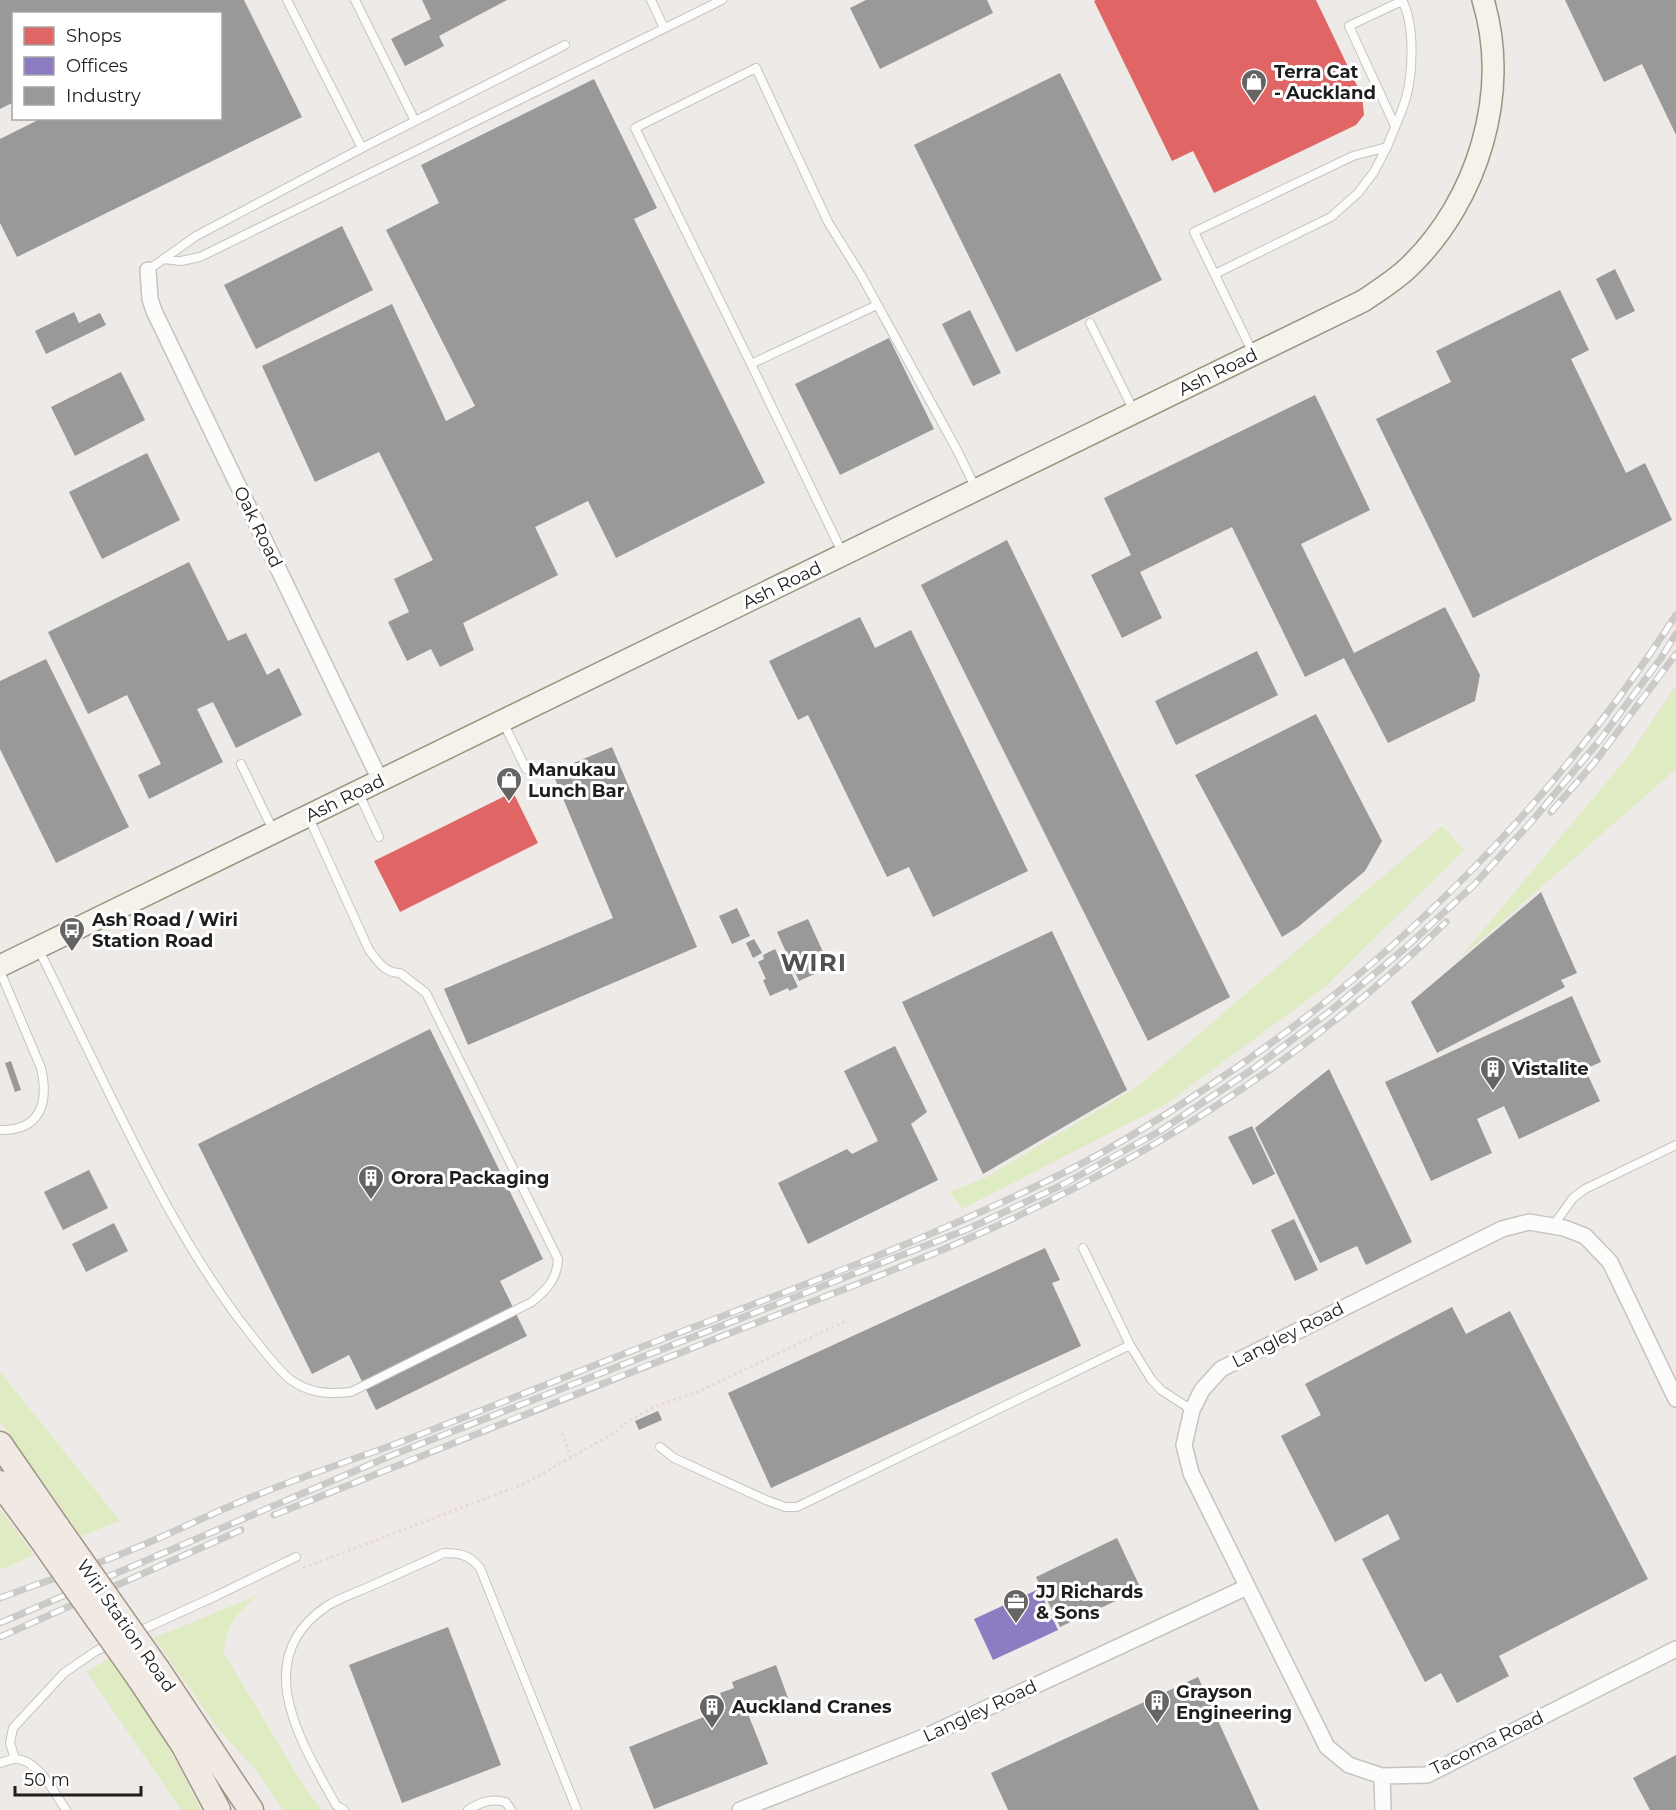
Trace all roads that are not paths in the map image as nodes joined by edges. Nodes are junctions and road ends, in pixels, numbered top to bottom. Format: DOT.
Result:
graph roads {
  1 [pos="287,0"];
  2 [pos="355,0"];
  3 [pos="651,0"];
  4 [pos="722,0"];
  5 [pos="1402,0"];
  6 [pos="1483,0"];
  7 [pos="664,28"];
  8 [pos="565,45"];
  9 [pos="415,121"];
  10 [pos="1395,126"];
  11 [pos="1387,147"];
  12 [pos="362,148"];
  13 [pos="163,260"];
  14 [pos="148,270"];
  15 [pos="1215,274"];
  16 [pos="877,305"];
  17 [pos="1090,323"];
  18 [pos="1254,355"];
  19 [pos="751,364"];
  20 [pos="1135,413"];
  21 [pos="977,490"];
  22 [pos="843,555"];
  23 [pos="503,722"];
  24 [pos="242,764"];
  25 [pos="526,769"];
  26 [pos="380,780"];
  27 [pos="358,792"];
  28 [pos="308,817"];
  29 [pos="274,833"];
  30 [pos="379,837"];
  31 [pos="38,948"];
  32 [pos="0,966"];
  33 [pos="0,971"];
  34 [pos="0,1130"];
  35 [pos="1676,1145"];
  36 [pos="1553,1226"];
  37 [pos="1083,1248"];
  38 [pos="1130,1345"];
  39 [pos="1676,1399"];
  40 [pos="1192,1410"];
  41 [pos="0,1444"];
  42 [pos="660,1447"];
  43 [pos="0,1483"];
  44 [pos="49,1532"];
  45 [pos="296,1557"];
  46 [pos="1247,1587"];
  47 [pos="1676,1648"];
  48 [pos="149,1674"];
  49 [pos="15,1759"];
  50 [pos="0,1763"];
  51 [pos="1382,1776"];
  52 [pos="66,1810"];
  53 [pos="218,1810"];
  54 [pos="251,1810"];
  55 [pos="344,1810"];
  56 [pos="468,1810"];
  57 [pos="511,1810"];
  58 [pos="577,1810"];
  59 [pos="740,1810"];
  60 [pos="1383,1810"];
  1 -- 12 [label="lane"];
  2 -- 9 [label="lane"];
  3 -- 7 [label="lane"];
  4 -- 7 [label="lane"];
  5 -- 10 [label="lane"];
  5 -- 10 [label="lane"];
  6 -- 18 [label="main road, Ash Road"];
  7 -- 13 [label="lane"];
  8 -- 9 [label="lane"];
  9 -- 12 [label="lane"];
  10 -- 11 [label="lane"];
  11 -- 15 [label="lane"];
  11 -- 15 [label="lane"];
  12 -- 13 [label="lane"];
  13 -- 14 [label="lane"];
  14 -- 26 [label="street, Oak Road"];
  15 -- 18 [label="lane"];
  16 -- 19 [label="lane"];
  16 -- 19 [label="lane"];
  16 -- 21 [label="lane"];
  17 -- 20 [label="lane"];
  18 -- 20 [label="main road, Ash Road"];
  19 -- 22 [label="lane"];
  20 -- 21 [label="main road, Ash Road"];
  21 -- 22 [label="main road, Ash Road"];
  22 -- 23 [label="main road, Ash Road"];
  23 -- 25 [label="lane"];
  23 -- 26 [label="main road, Ash Road"];
  24 -- 29 [label="lane"];
  26 -- 27 [label="main road, Ash Road"];
  27 -- 28 [label="main road, Ash Road"];
  27 -- 30 [label="lane"];
  28 -- 29 [label="main road, Ash Road"];
  28 -- 31 [label="lane"];
  29 -- 31 [label="main road, Ash Road"];
  31 -- 32 [label="main road, Ash Road"];
  33 -- 34 [label="lane"];
  35 -- 36 [label="lane"];
  36 -- 39 [label="street, Langley Road"];
  36 -- 40 [label="street, Langley Road"];
  37 -- 38 [label="lane"];
  38 -- 40 [label="lane"];
  38 -- 42 [label="lane"];
  40 -- 46 [label="street, Langley Road"];
  41 -- 44 [label="main road, Wiri Station Road"];
  43 -- 44 [label="main road, Wiri Station Road"];
  44 -- 48 [label="main road, Wiri Station Road, bridge"];
  45 -- 49 [label="lane"];
  46 -- 51 [label="street, Tacoma Road"];
  46 -- 59 [label="street, Langley Road"];
  47 -- 51 [label="street, Tacoma Road"];
  48 -- 53 [label="main road, Wiri Station Road"];
  48 -- 54 [label="main road, Wiri Station Road"];
  49 -- 50 [label="lane"];
  49 -- 52 [label="lane"];
  51 -- 60 [label="street"];
  55 -- 58 [label="lane"];
  56 -- 57 [label="lane"];
}
